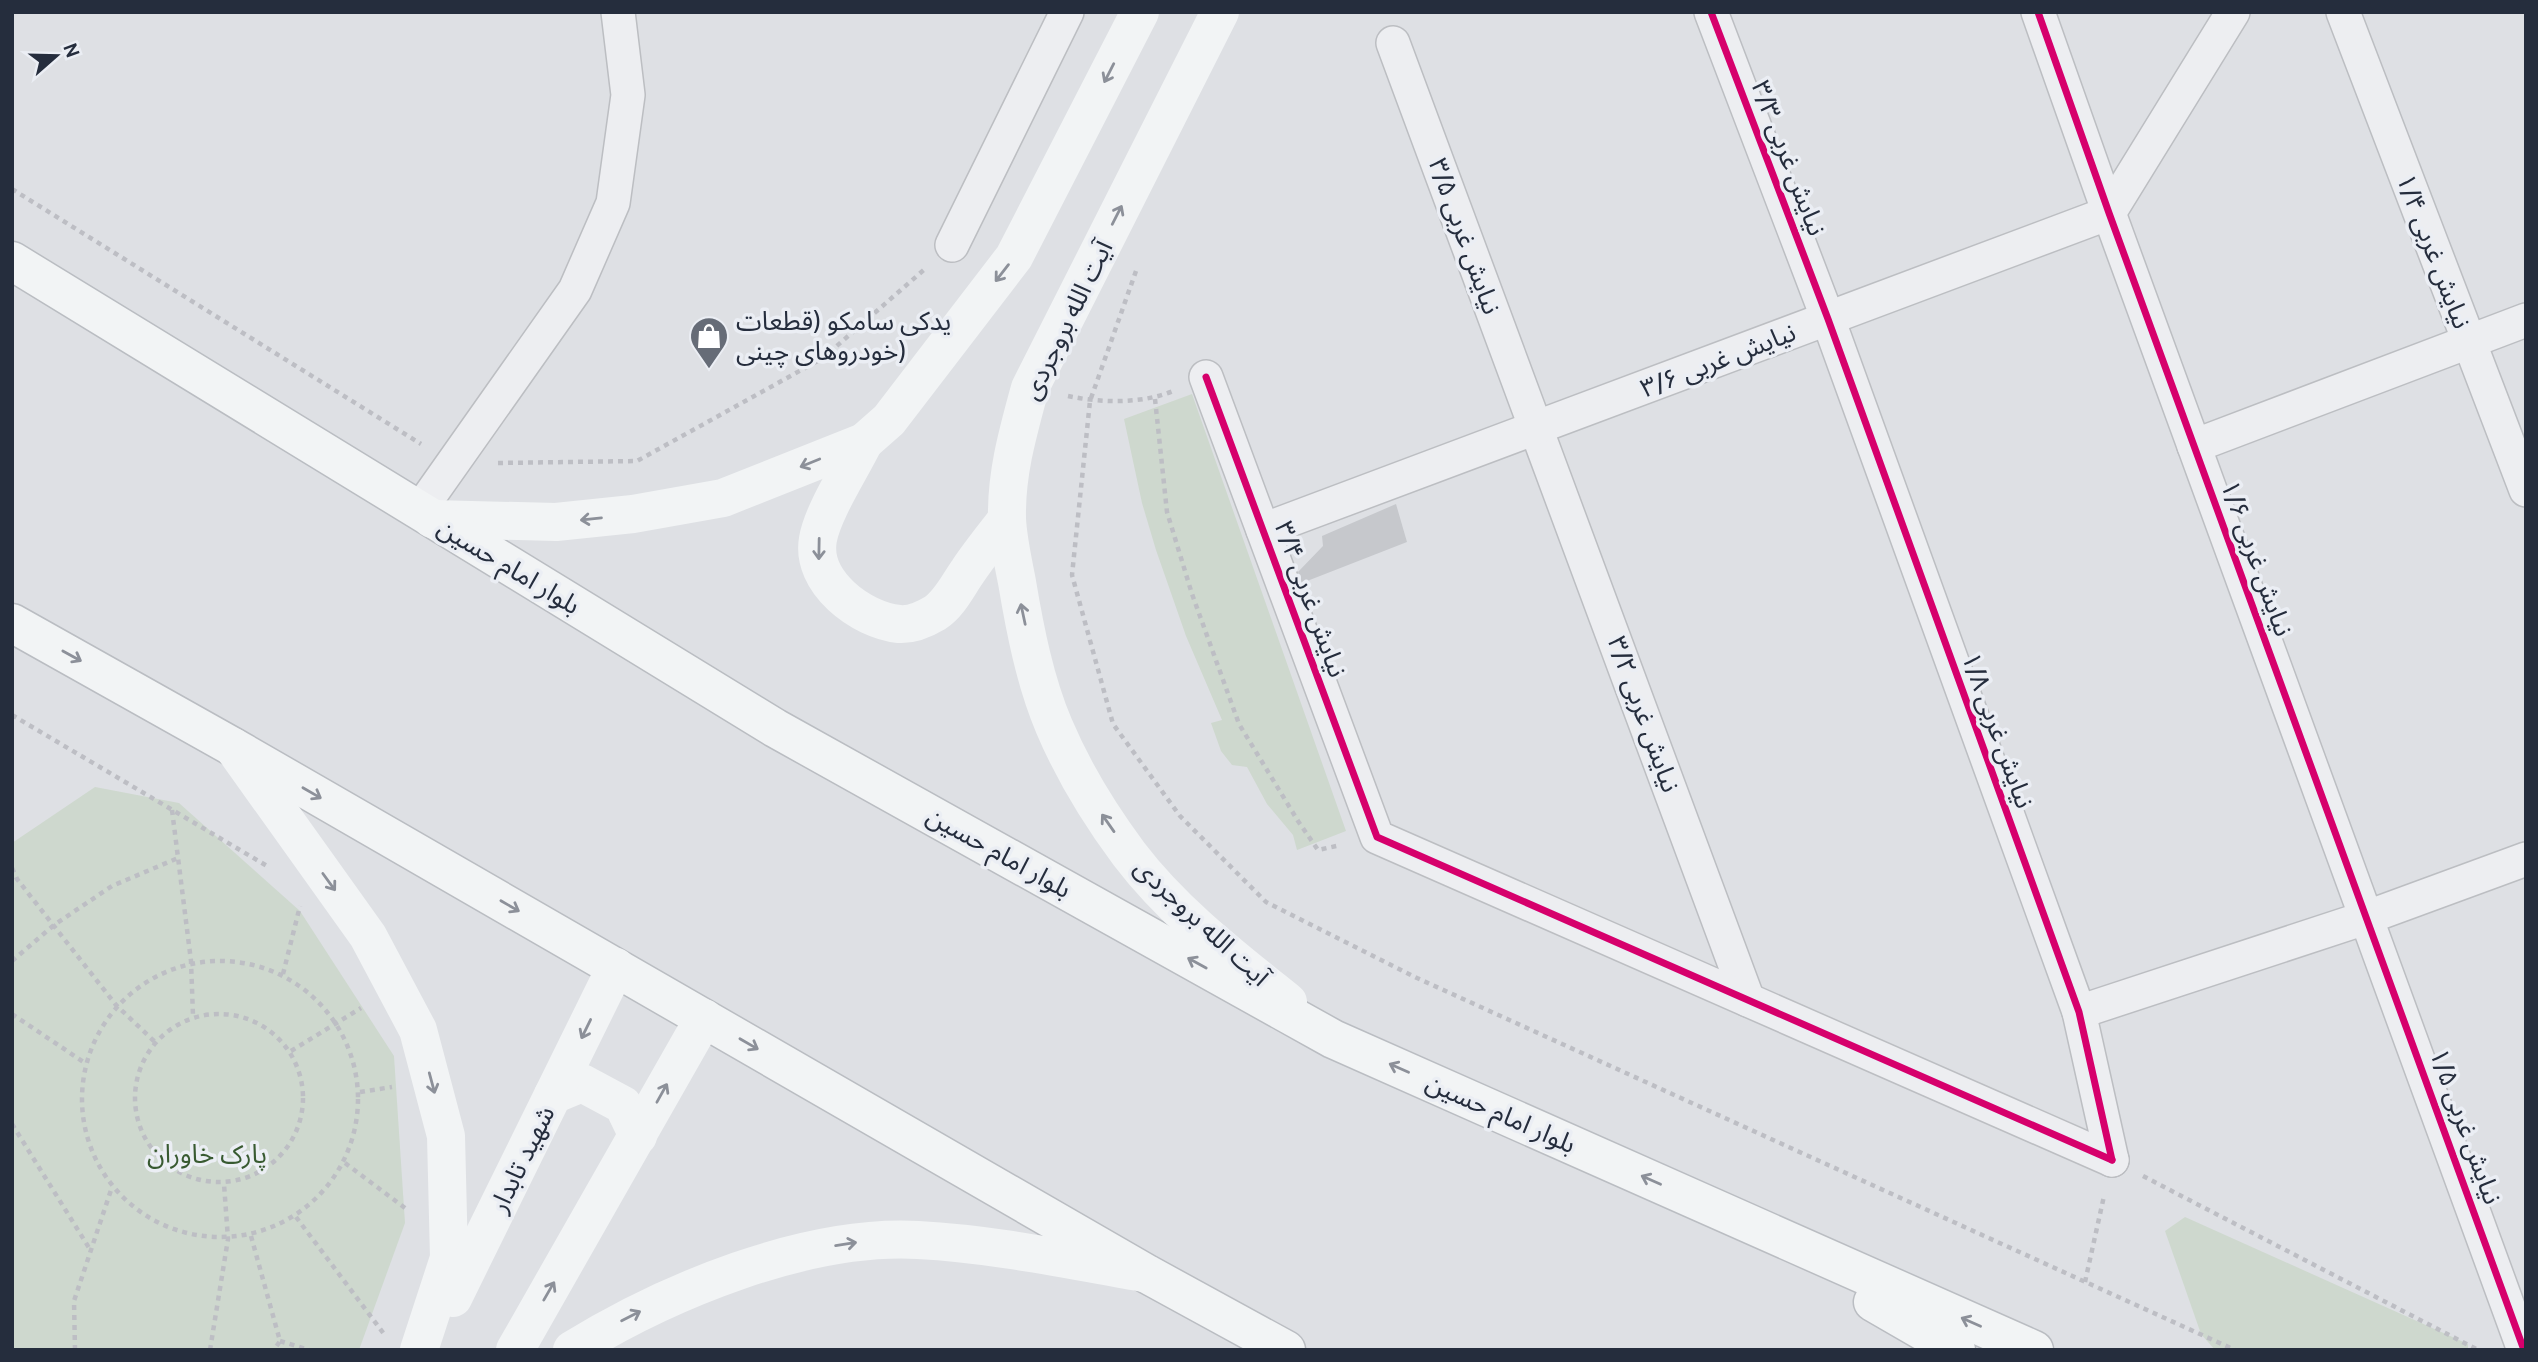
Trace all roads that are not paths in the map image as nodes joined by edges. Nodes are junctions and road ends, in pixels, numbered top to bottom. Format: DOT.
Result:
graph roads {
  1 [pos="618,12"];
  2 [pos="1067,12"];
  3 [pos="1140,12"];
  4 [pos="1220,12"];
  5 [pos="1711,12"];
  6 [pos="2038,12"];
  7 [pos="2233,12"];
  8 [pos="2343,12"];
  9 [pos="1394,43"];
  10 [pos="2109,213"];
  11 [pos="952,245"];
  12 [pos="12,261"];
  13 [pos="1828,319"];
  14 [pos="2526,320"];
  15 [pos="2468,341"];
  16 [pos="1206,377"];
  17 [pos="1536,429"];
  18 [pos="864,442"];
  19 [pos="2194,446"];
  20 [pos="2526,489"];
  21 [pos="425,515"];
  22 [pos="1007,519"];
  23 [pos="1263,530"];
  24 [pos="12,623"];
  25 [pos="233,747"];
  26 [pos="2526,859"];
  27 [pos="2368,917"];
  28 [pos="616,967"];
  29 [pos="1748,1000"];
  30 [pos="2080,1012"];
  31 [pos="704,1018"];
  32 [pos="1333,1039"];
  33 [pos="553,1095"];
  34 [pos="638,1136"];
  35 [pos="1689,1197"];
  36 [pos="1147,1274"];
  37 [pos="419,1350"];
  38 [pos="427,1350"];
  39 [pos="515,1350"];
  40 [pos="572,1350"];
  41 [pos="1286,1350"];
  42 [pos="1956,1350"];
  43 [pos="2034,1350"];
  44 [pos="2524,1350"];
  1 -- 21 [label="street"];
  2 -- 11 [label="street"];
  3 -- 18 [label="main road, one-way"];
  22 -- 4 [label="main road, آیت الله بروجردی, one-way"];
  5 -- 13 [label="street, نیایش غربی ۳/۳"];
  6 -- 10 [label="street, نیایش غربی ۱/۶"];
  7 -- 10 [label="street"];
  8 -- 15 [label="street, نیایش غربی ۱/۴"];
  9 -- 17 [label="street, نیایش غربی ۳/۵"];
  10 -- 13 [label="street, نیایش غربی ۳/۶"];
  10 -- 19 [label="street, نیایش غربی ۱/۶"];
  12 -- 21 [label="main road, بلوار امام حسین"];
  13 -- 17 [label="street, نیایش غربی ۳/۶"];
  13 -- 30 [label="street, نیایش غربی ۱/۸"];
  14 -- 15 [label="street"];
  15 -- 19 [label="street"];
  15 -- 20 [label="street, نیایش غربی ۱/۴"];
  16 -- 23 [label="street, نیایش غربی ۳/۴"];
  17 -- 23 [label="street, نیایش غربی ۳/۶"];
  17 -- 29 [label="street, نیایش غربی ۳/۲"];
  18 -- 21 [label="main road, one-way"];
  18 -- 22 [label="main road, one-way"];
  19 -- 27 [label="street, نیایش غربی ۱/۶"];
  32 -- 21 [label="main road, بلوار امام حسین, one-way"];
  32 -- 22 [label="main road, آیت الله بروجردی, one-way"];
  23 -- 29 [label="street, نیایش غربی ۳/۴"];
  24 -- 25 [label="main road, one-way"];
  25 -- 28 [label="main road, one-way"];
  25 -- 37 [label="main road, one-way"];
  26 -- 27 [label="street"];
  27 -- 30 [label="street"];
  27 -- 44 [label="street, نیایش غربی ۱/۵"];
  28 -- 31 [label="main road"];
  28 -- 33 [label="main road, شهید تابدار, one-way"];
  29 -- 30 [label="street, نیایش غربی ۱/۸"];
  34 -- 31 [label="main road, one-way"];
  31 -- 36 [label="main road, one-way"];
  35 -- 32 [label="main road, بلوار امام حسین, one-way"];
  33 -- 34 [label="main road"];
  33 -- 38 [label="main road, شهید تابدار"];
  39 -- 34 [label="main road, one-way"];
  35 -- 42 [label="main road"];
  43 -- 35 [label="main road, بلوار امام حسین, one-way"];
  40 -- 36 [label="main road, one-way"];
  36 -- 41 [label="main road"];
}
